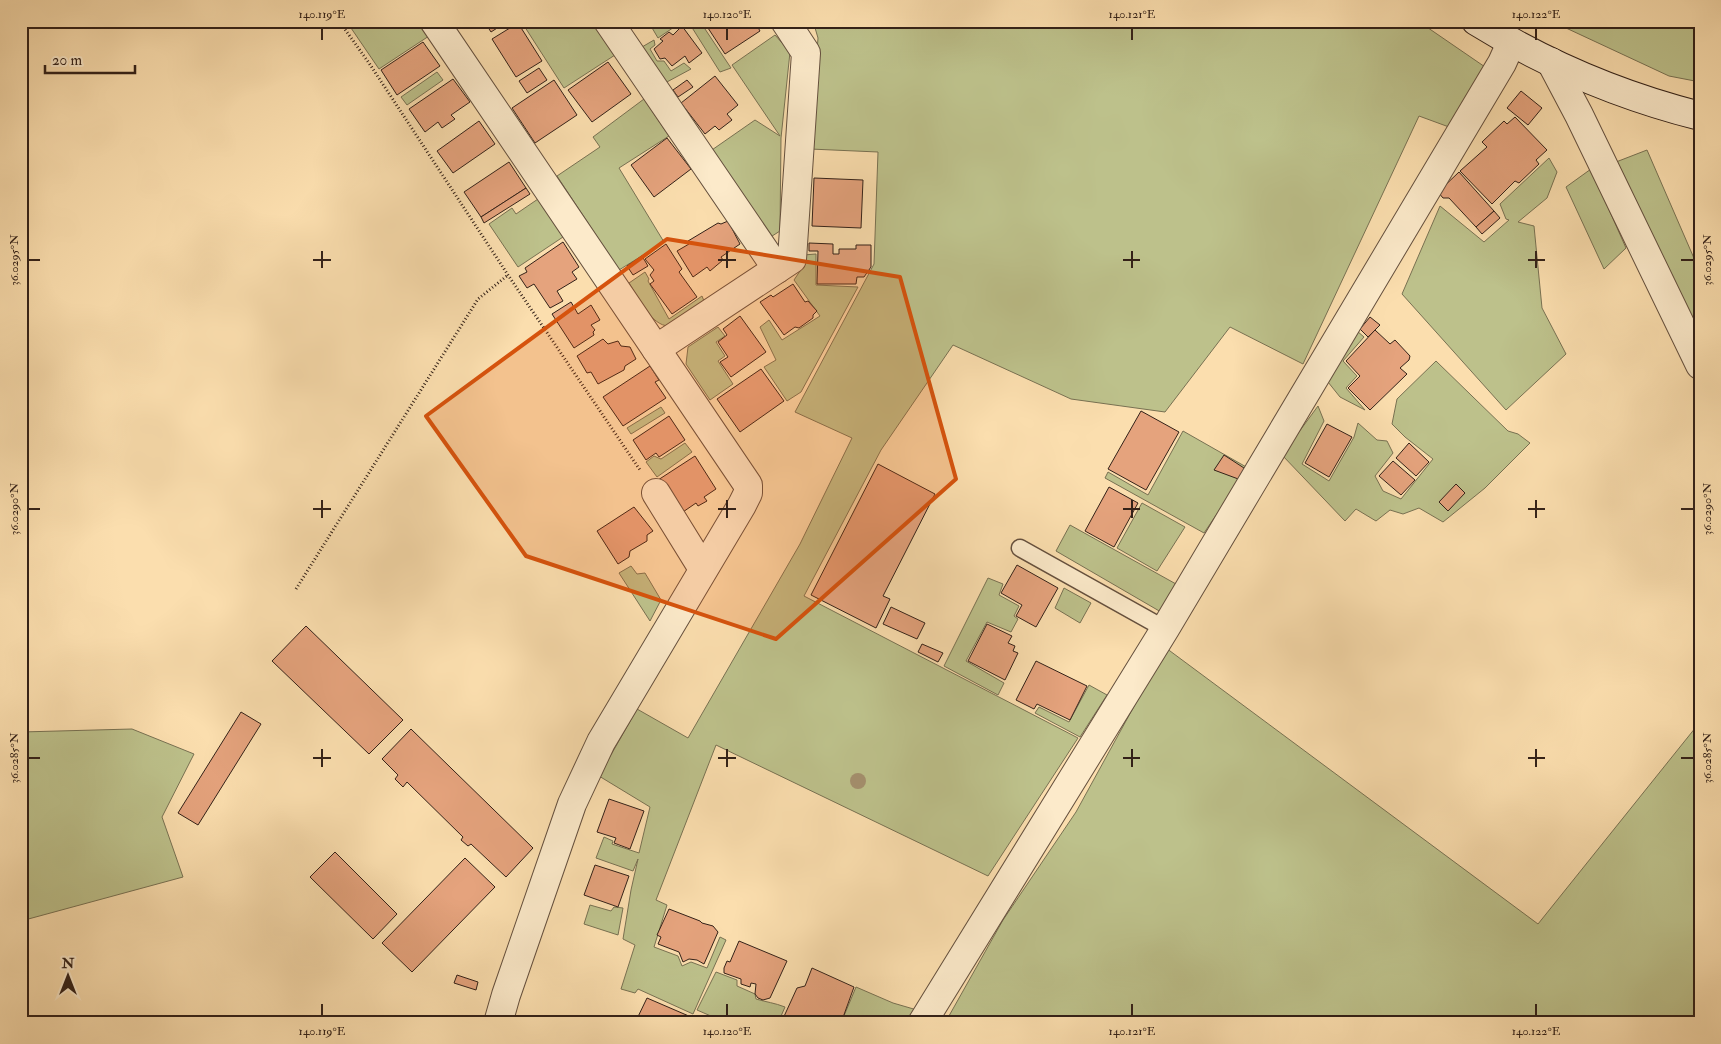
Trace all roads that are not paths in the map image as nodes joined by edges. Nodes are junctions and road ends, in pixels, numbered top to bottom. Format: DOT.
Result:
graph roads {
  1 [pos="434,21"];
  2 [pos="608,21"];
  3 [pos="784,21"];
  4 [pos="1476,21"];
  5 [pos="1511,43"];
  6 [pos="1551,62"];
  7 [pos="1700,116"];
  8 [pos="777,269"];
  9 [pos="656,349"];
  10 [pos="1700,365"];
  11 [pos="656,493"];
  12 [pos="1020,548"];
  13 [pos="703,569"];
  14 [pos="1165,629"];
  15 [pos="498,1023"];
  16 [pos="922,1023"];
  1 -- 9 [label="street"];
  2 -- 8 [label="street"];
  3 -- 8 [label="street"];
  4 -- 5 [label="street"];
  5 -- 6 [label="street"];
  5 -- 14 [label="street"];
  6 -- 7 [label="street"];
  6 -- 10 [label="street"];
  8 -- 9 [label="street"];
  9 -- 13 [label="street"];
  11 -- 13 [label="street"];
  12 -- 14 [label="lane"];
  13 -- 15 [label="street"];
  14 -- 16 [label="street"];
}
